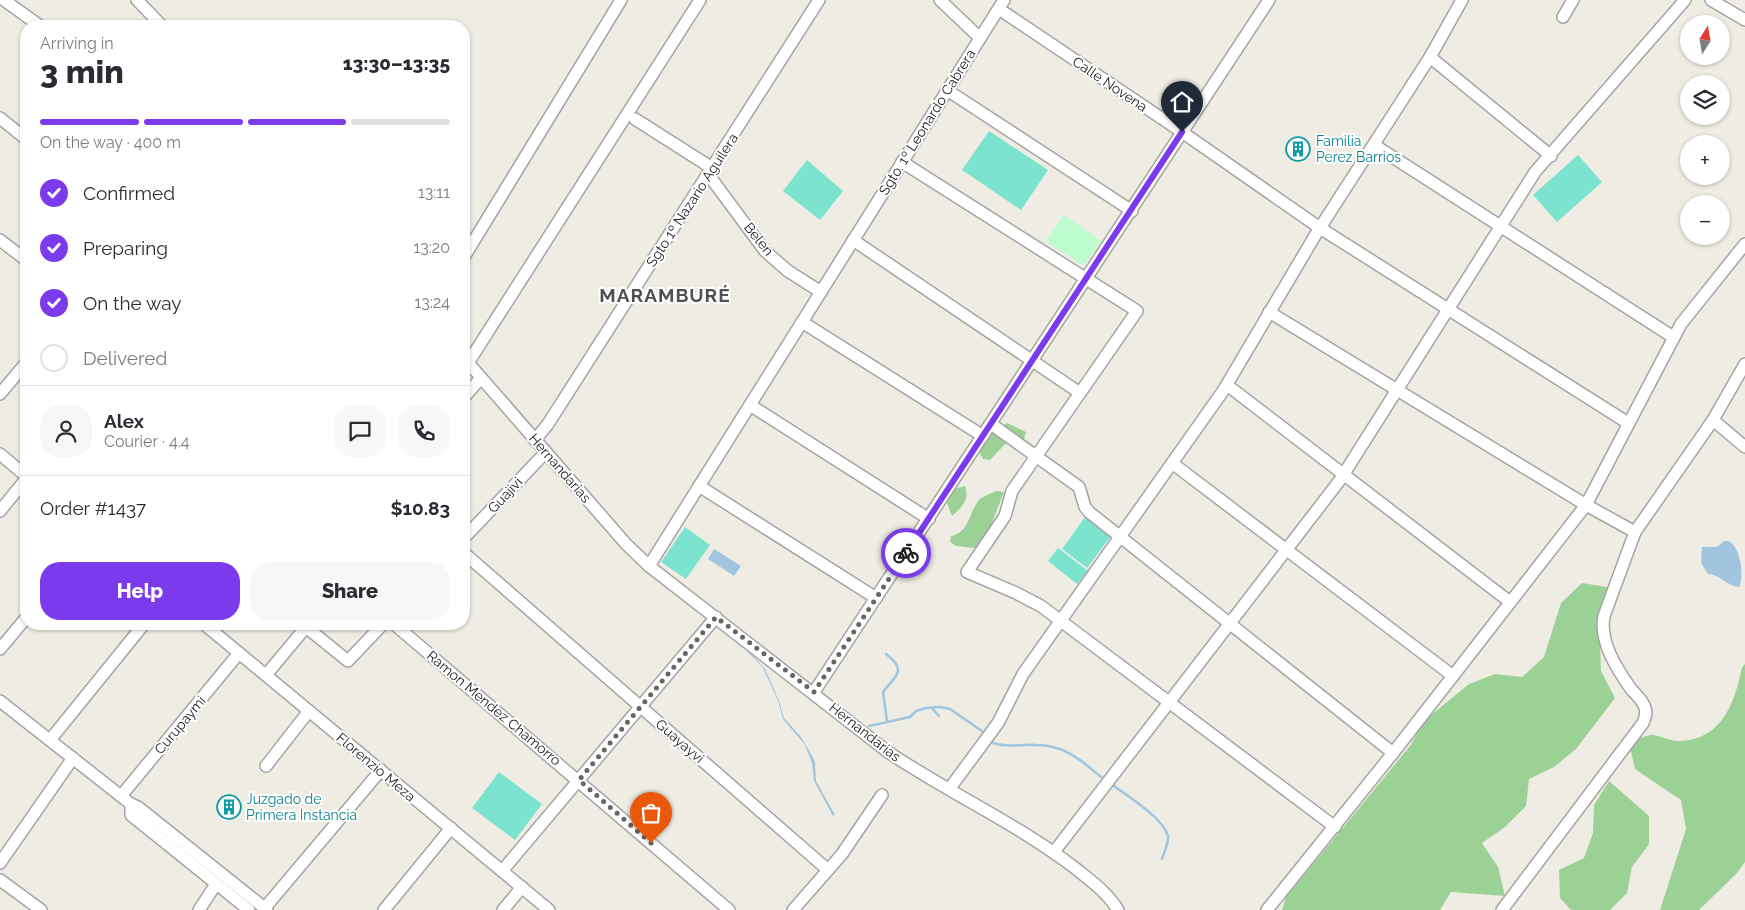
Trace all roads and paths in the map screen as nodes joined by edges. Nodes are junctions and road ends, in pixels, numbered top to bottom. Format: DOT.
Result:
graph roads {
  1 [pos="4,0"];
  2 [pos="138,0"];
  3 [pos="621,0"];
  4 [pos="700,0"];
  5 [pos="819,0"];
  6 [pos="940,0"];
  7 [pos="1269,0"];
  8 [pos="1462,0"];
  9 [pos="1572,0"];
  10 [pos="1685,0"];
  11 [pos="1711,0"];
  12 [pos="1001,4"];
  13 [pos="1563,17"];
  14 [pos="32,20"];
  15 [pos="156,20"];
  16 [pos="1745,20"];
  17 [pos="980,38"];
  18 [pos="1430,57"];
  19 [pos="947,90"];
  20 [pos="0,118"];
  21 [pos="635,119"];
  22 [pos="1182,132"];
  23 [pos="20,134"];
  24 [pos="1374,145"];
  25 [pos="1550,156"];
  26 [pos="902,162"];
  27 [pos="710,171"];
  28 [pos="1132,211"];
  29 [pos="1501,226"];
  30 [pos="1320,228"];
  31 [pos="852,242"];
  32 [pos="1745,244"];
  33 [pos="2,246"];
  34 [pos="470,247"];
  35 [pos="20,256"];
  36 [pos="1086,279"];
  37 [pos="821,292"];
  38 [pos="1449,309"];
  39 [pos="1269,312"];
  40 [pos="802,322"];
  41 [pos="1673,337"];
  42 [pos="470,354"];
  43 [pos="1032,360"];
  44 [pos="470,364"];
  45 [pos="1745,364"];
  46 [pos="20,370"];
  47 [pos="482,378"];
  48 [pos="1227,385"];
  49 [pos="1397,390"];
  50 [pos="470,391"];
  51 [pos="1080,393"];
  52 [pos="0,394"];
  53 [pos="750,405"];
  54 [pos="1713,420"];
  55 [pos="1628,423"];
  56 [pos="991,424"];
  57 [pos="984,436"];
  58 [pos="535,440"];
  59 [pos="1745,447"];
  60 [pos="546,452"];
  61 [pos="0,454"];
  62 [pos="1037,456"];
  63 [pos="1172,463"];
  64 [pos="20,472"];
  65 [pos="1343,474"];
  66 [pos="20,486"];
  67 [pos="699,486"];
  68 [pos="1586,504"];
  69 [pos="0,511"];
  70 [pos="928,519"];
  71 [pos="470,532"];
  72 [pos="1635,532"];
  73 [pos="1120,537"];
  74 [pos="1286,550"];
  75 [pos="470,559"];
  76 [pos="649,566"];
  77 [pos="876,598"];
  78 [pos="1510,602"];
  79 [pos="716,617"];
  80 [pos="1061,620"];
  81 [pos="1230,623"];
  82 [pos="20,625"];
  83 [pos="139,630"];
  84 [pos="211,630"];
  85 [pos="304,630"];
  86 [pos="310,630"];
  87 [pos="377,630"];
  88 [pos="401,630"];
  89 [pos="0,650"];
  90 [pos="239,653"];
  91 [pos="266,675"];
  92 [pos="1453,676"];
  93 [pos="814,692"];
  94 [pos="0,701"];
  95 [pos="1170,702"];
  96 [pos="641,707"];
  97 [pos="309,711"];
  98 [pos="50,740"];
  99 [pos="1393,753"];
  100 [pos="73,758"];
  101 [pos="266,766"];
  102 [pos="381,770"];
  103 [pos="579,780"];
  104 [pos="950,788"];
  105 [pos="882,795"];
  106 [pos="121,796"];
  107 [pos="131,804"];
  108 [pos="1335,827"];
  109 [pos="450,828"];
  110 [pos="1054,852"];
  111 [pos="0,863"];
  112 [pos="828,870"];
  113 [pos="502,871"];
  114 [pos="0,880"];
  115 [pos="216,884"];
  116 [pos="522,888"];
  117 [pos="725,909"];
  118 [pos="41,910"];
  119 [pos="198,910"];
  120 [pos="249,910"];
  121 [pos="265,910"];
  122 [pos="384,910"];
  123 [pos="503,910"];
  124 [pos="549,910"];
  125 [pos="793,910"];
  126 [pos="1118,910"];
  127 [pos="1267,910"];
  128 [pos="1502,910"];
  1 -- 14 [label="street"];
  2 -- 15 [label="street"];
  3 -- 34 [label="street"];
  4 -- 42 [label="street"];
  5 -- 27 [label="street, Sgto 1º Nazario Aguilera"];
  6 -- 17 [label="street"];
  7 -- 22 [label="street"];
  8 -- 18 [label="street"];
  9 -- 13 [label="street"];
  10 -- 25 [label="street"];
  11 -- 16 [label="street"];
  12 -- 17 [label="street, Sgto. 1º Leonardo Cabrera"];
  12 -- 22 [label="street, Calle Novena"];
  17 -- 19 [label="street, Sgto. 1º Leonardo Cabrera"];
  18 -- 24 [label="street"];
  18 -- 25 [label="street"];
  19 -- 26 [label="street, Sgto. 1º Leonardo Cabrera"];
  19 -- 28 [label="street"];
  20 -- 23 [label="street"];
  21 -- 27 [label="street"];
  22 -- 28 [label="street"];
  22 -- 30 [label="street, Calle Novena"];
  24 -- 29 [label="street"];
  24 -- 30 [label="street"];
  25 -- 29 [label="street"];
  26 -- 31 [label="street, Sgto. 1º Leonardo Cabrera"];
  26 -- 36 [label="street"];
  27 -- 37 [label="street, Belen"];
  27 -- 58 [label="street, Sgto 1º Nazario Aguilera"];
  28 -- 36 [label="street"];
  29 -- 38 [label="street"];
  29 -- 41 [label="street"];
  30 -- 38 [label="street, Calle Novena"];
  30 -- 39 [label="street"];
  31 -- 37 [label="street, Sgto. 1º Leonardo Cabrera"];
  31 -- 43 [label="street"];
  32 -- 41 [label="street"];
  33 -- 35 [label="street"];
  36 -- 43 [label="street"];
  36 -- 51 [label="street"];
  37 -- 40 [label="street, Sgto. 1º Leonardo Cabrera"];
  38 -- 49 [label="street"];
  38 -- 55 [label="street, Calle Novena"];
  39 -- 48 [label="street"];
  39 -- 49 [label="street"];
  40 -- 53 [label="street, Sgto. 1º Leonardo Cabrera"];
  40 -- 57 [label="street"];
  41 -- 55 [label="street"];
  43 -- 51 [label="street"];
  43 -- 56 [label="street"];
  44 -- 47 [label="street, Hernandarias"];
  45 -- 54 [label="street"];
  46 -- 52 [label="street"];
  47 -- 50 [label="street"];
  47 -- 58 [label="street, Hernandarias"];
  48 -- 63 [label="street"];
  48 -- 65 [label="street"];
  49 -- 65 [label="street"];
  49 -- 68 [label="street"];
  51 -- 62 [label="street"];
  53 -- 67 [label="street, Sgto. 1º Leonardo Cabrera"];
  53 -- 70 [label="street"];
  54 -- 59 [label="street"];
  54 -- 72 [label="street"];
  55 -- 68 [label="street"];
  56 -- 57 [label="street"];
  56 -- 62 [label="street"];
  57 -- 70 [label="street"];
  58 -- 60 [label="street, Hernandarias"];
  60 -- 71 [label="street, Guajivi"];
  60 -- 76 [label="street, Hernandarias"];
  61 -- 64 [label="street"];
  62 -- 73 [label="street"];
  62 -- 80 [label="street"];
  63 -- 73 [label="street"];
  63 -- 74 [label="street"];
  65 -- 74 [label="street"];
  65 -- 78 [label="street"];
  66 -- 69 [label="street"];
  67 -- 76 [label="street, Sgto. 1º Leonardo Cabrera"];
  67 -- 77 [label="street"];
  68 -- 72 [label="street"];
  68 -- 78 [label="street"];
  70 -- 77 [label="street"];
  72 -- 128 [label="street"];
  73 -- 80 [label="street"];
  73 -- 81 [label="street"];
  74 -- 81 [label="street"];
  74 -- 92 [label="street"];
  75 -- 96 [label="street, Guayayvi"];
  76 -- 79 [label="street, Hernandarias"];
  77 -- 93 [label="street"];
  78 -- 92 [label="street"];
  79 -- 93 [label="street, Hernandarias"];
  79 -- 96 [label="street"];
  80 -- 95 [label="street"];
  80 -- 104 [label="street"];
  81 -- 95 [label="street"];
  81 -- 99 [label="street"];
  82 -- 89 [label="street"];
  83 -- 98 [label="street"];
  84 -- 90 [label="street, Florenzio Meza"];
  85 -- 91 [label="street"];
  86 -- 87 [label="street"];
  88 -- 103 [label="street, Ramon Mendez Chamorro"];
  90 -- 91 [label="street, Florenzio Meza"];
  90 -- 106 [label="street, Curupaymi"];
  91 -- 97 [label="street, Florenzio Meza"];
  92 -- 99 [label="street"];
  93 -- 104 [label="street, Hernandarias"];
  94 -- 98 [label="street"];
  95 -- 108 [label="street"];
  95 -- 110 [label="street"];
  96 -- 103 [label="street"];
  96 -- 112 [label="street, Guayayvi"];
  97 -- 101 [label="street"];
  97 -- 102 [label="street, Florenzio Meza"];
  98 -- 100 [label="street"];
  99 -- 108 [label="street"];
  100 -- 106 [label="street"];
  100 -- 111 [label="street"];
  102 -- 109 [label="street, Florenzio Meza"];
  102 -- 121 [label="street"];
  103 -- 113 [label="street"];
  103 -- 117 [label="street, Ramon Mendez Chamorro"];
  104 -- 110 [label="street, Hernandarias"];
  105 -- 112 [label="street"];
  106 -- 107 [label="street"];
  107 -- 115 [label="street"];
  107 -- 121 [label="street"];
  108 -- 127 [label="street"];
  109 -- 113 [label="street, Florenzio Meza"];
  109 -- 122 [label="street"];
  110 -- 126 [label="street, Hernandarias"];
  112 -- 125 [label="street"];
  113 -- 116 [label="street, Florenzio Meza"];
  114 -- 118 [label="street"];
  115 -- 119 [label="street"];
  115 -- 120 [label="street"];
  116 -- 123 [label="street"];
  116 -- 124 [label="street, Florenzio Meza"];
}
